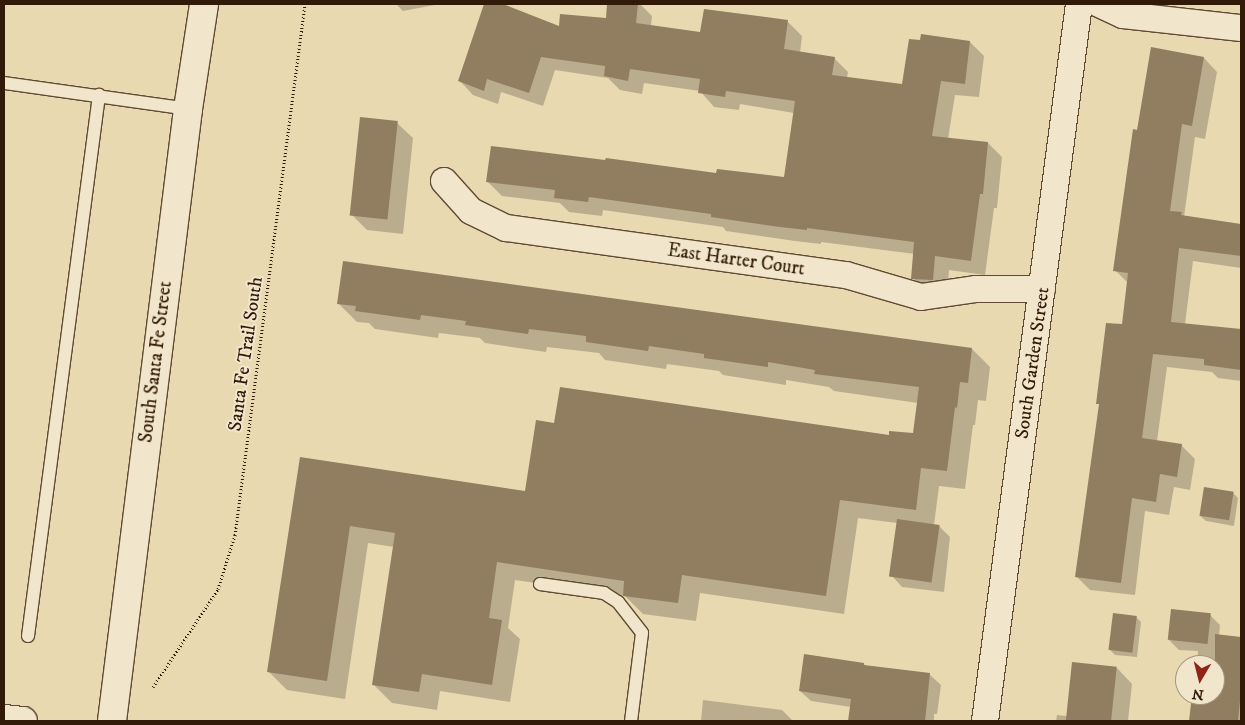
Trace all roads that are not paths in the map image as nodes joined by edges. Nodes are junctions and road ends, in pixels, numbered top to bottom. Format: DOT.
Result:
graph roads {
  1 [pos="204,4"];
  2 [pos="1079,4"];
  3 [pos="1099,4"];
  4 [pos="1241,28"];
  5 [pos="4,83"];
  6 [pos="99,95"];
  7 [pos="188,109"];
  8 [pos="444,181"];
  9 [pos="1042,289"];
  10 [pos="540,584"];
  11 [pos="28,636"];
  12 [pos="4,719"];
  13 [pos="24,721"];
  14 [pos="112,721"];
  15 [pos="631,721"];
  16 [pos="985,721"];
  1 -- 7 [label="street, South Santa Fe Street"];
  2 -- 9 [label="street, South Garden Street"];
  3 -- 4 [label="street"];
  5 -- 6 [label="lane"];
  6 -- 7 [label="lane"];
  6 -- 11 [label="lane"];
  7 -- 14 [label="street, South Santa Fe Street"];
  8 -- 9 [label="street, East Harter Court"];
  9 -- 16 [label="street, South Garden Street"];
  10 -- 15 [label="lane"];
  12 -- 13 [label="street"];
}
